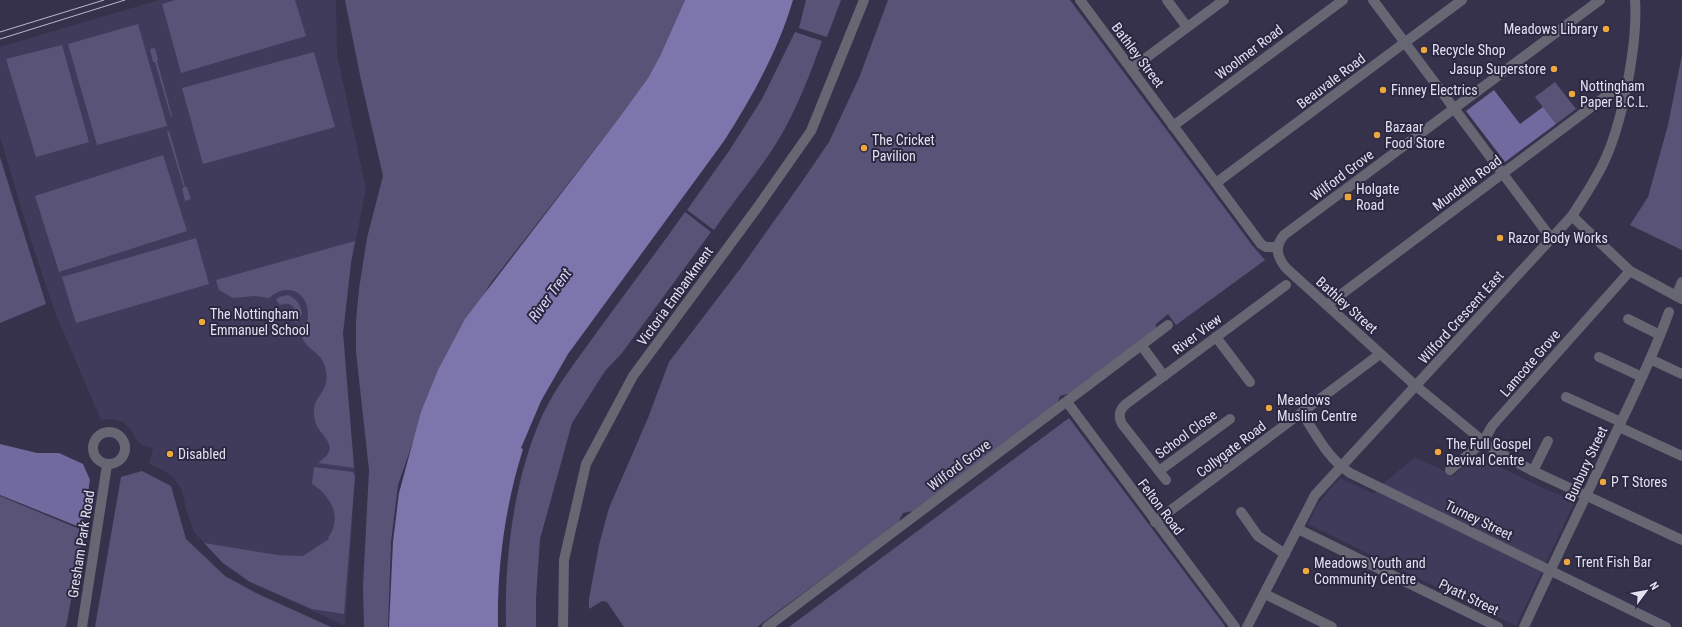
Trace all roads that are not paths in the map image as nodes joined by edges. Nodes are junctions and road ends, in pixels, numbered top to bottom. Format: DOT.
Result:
graph roads {
  1 [pos="864,0"];
  2 [pos="1080,0"];
  3 [pos="1167,0"];
  4 [pos="1224,0"];
  5 [pos="1343,0"];
  6 [pos="1373,0"];
  7 [pos="1462,0"];
  8 [pos="1600,0"];
  9 [pos="1635,0"];
  10 [pos="1187,27"];
  11 [pos="1405,43"];
  12 [pos="1131,69"];
  13 [pos="1625,91"];
  14 [pos="1454,108"];
  15 [pos="1173,126"];
  16 [pos="1503,174"];
  17 [pos="1216,183"];
  18 [pos="1572,216"];
  19 [pos="1551,238"];
  20 [pos="1278,247"];
  21 [pos="1630,271"];
  22 [pos="1682,282"];
  23 [pos="1286,284"];
  24 [pos="1679,298"];
  25 [pos="1327,305"];
  26 [pos="1668,312"];
  27 [pos="1628,319"];
  28 [pos="1168,325"];
  29 [pos="1660,335"];
  30 [pos="1216,337"];
  31 [pos="1141,345"];
  32 [pos="1380,354"];
  33 [pos="1599,357"];
  34 [pos="1650,359"];
  35 [pos="1682,374"];
  36 [pos="1164,376"];
  37 [pos="1642,377"];
  38 [pos="1250,382"];
  39 [pos="1416,386"];
  40 [pos="1566,397"];
  41 [pos="1067,402"];
  42 [pos="1302,413"];
  43 [pos="1230,419"];
  44 [pos="1620,424"];
  45 [pos="1548,441"];
  46 [pos="1483,442"];
  47 [pos="1682,456"];
  48 [pos="107,464"];
  49 [pos="1340,466"];
  50 [pos="1450,470"];
  51 [pos="1159,471"];
  52 [pos="1533,471"];
  53 [pos="1166,480"];
  54 [pos="1586,497"];
  55 [pos="1241,512"];
  56 [pos="1156,522"];
  57 [pos="1298,529"];
  58 [pos="1682,540"];
  59 [pos="1285,554"];
  60 [pos="1550,570"];
  61 [pos="1265,594"];
  62 [pos="82,627"];
  63 [pos="563,627"];
  64 [pos="767,627"];
  65 [pos="1235,627"];
  66 [pos="1247,627"];
  67 [pos="1332,627"];
  68 [pos="1498,627"];
  69 [pos="1524,627"];
  70 [pos="1666,627"];
  1 -- 63 [label="street, Victoria Embankment"];
  2 -- 12 [label="street, Bathley Street"];
  3 -- 10 [label="street"];
  4 -- 10 [label="street"];
  5 -- 15 [label="street, Woolmer Road"];
  6 -- 11 [label="street"];
  7 -- 11 [label="street, Beauvale Road"];
  8 -- 14 [label="street, Wilford Grove"];
  9 -- 13 [label="street, Wilford Crescent East"];
  10 -- 12 [label="street"];
  11 -- 14 [label="street"];
  11 -- 17 [label="street, Beauvale Road"];
  12 -- 15 [label="street, Bathley Street"];
  13 -- 16 [label="street, Mundella Road"];
  13 -- 18 [label="street, Wilford Crescent East"];
  14 -- 16 [label="street"];
  14 -- 20 [label="street, Wilford Grove"];
  15 -- 17 [label="street, Bathley Street"];
  16 -- 19 [label="street"];
  16 -- 25 [label="street, Mundella Road"];
  17 -- 20 [label="street, Bathley Street"];
  18 -- 19 [label="street, Wilford Crescent East"];
  18 -- 21 [label="street"];
  19 -- 39 [label="street, Wilford Crescent East"];
  20 -- 25 [label="street, Bathley Street"];
  21 -- 24 [label="street"];
  21 -- 46 [label="street, Lamcote Grove"];
  22 -- 24 [label="street"];
  23 -- 30 [label="street, River View"];
  25 -- 32 [label="street, Bathley Street"];
  26 -- 29 [label="street, Bunbury Street"];
  27 -- 29 [label="street"];
  28 -- 31 [label="street, Wilford Grove"];
  29 -- 34 [label="street, Bunbury Street"];
  30 -- 36 [label="street, River View"];
  30 -- 38 [label="street"];
  31 -- 36 [label="street"];
  31 -- 41 [label="street, Wilford Grove"];
  32 -- 39 [label="street, Bathley Street"];
  32 -- 42 [label="street, Collygate Road"];
  33 -- 37 [label="street"];
  34 -- 35 [label="street"];
  34 -- 37 [label="street, Bunbury Street"];
  36 -- 51 [label="street, River View"];
  37 -- 44 [label="street, Bunbury Street"];
  39 -- 46 [label="street, Bathley Street"];
  39 -- 49 [label="street, Wilford Crescent East"];
  40 -- 44 [label="street"];
  41 -- 56 [label="street, Felton Road"];
  41 -- 64 [label="street, Wilford Grove"];
  42 -- 49 [label="street, Turney Street"];
  42 -- 56 [label="street, Collygate Road"];
  43 -- 51 [label="street, School Close"];
  44 -- 47 [label="street"];
  44 -- 54 [label="street, Bunbury Street"];
  45 -- 52 [label="street"];
  46 -- 50 [label="street, Lamcote Grove"];
  46 -- 52 [label="street, Bathley Street"];
  48 -- 62 [label="street, Gresham Park Road"];
  49 -- 57 [label="street, Wilford Crescent East"];
  49 -- 60 [label="street, Turney Street"];
  51 -- 53 [label="street, River View"];
  52 -- 54 [label="street, Bathley Street"];
  54 -- 58 [label="street, Bathley Street"];
  54 -- 60 [label="street, Bunbury Street"];
  55 -- 59 [label="street"];
  56 -- 65 [label="street, Felton Road"];
  57 -- 59 [label="street, Wilford Crescent East"];
  57 -- 68 [label="street, Pyatt Street"];
  59 -- 61 [label="street, Wilford Crescent East"];
  60 -- 69 [label="street, Bunbury Street"];
  60 -- 70 [label="street, Turney Street"];
  61 -- 66 [label="street, Wilford Crescent East"];
  61 -- 67 [label="street"];
}
